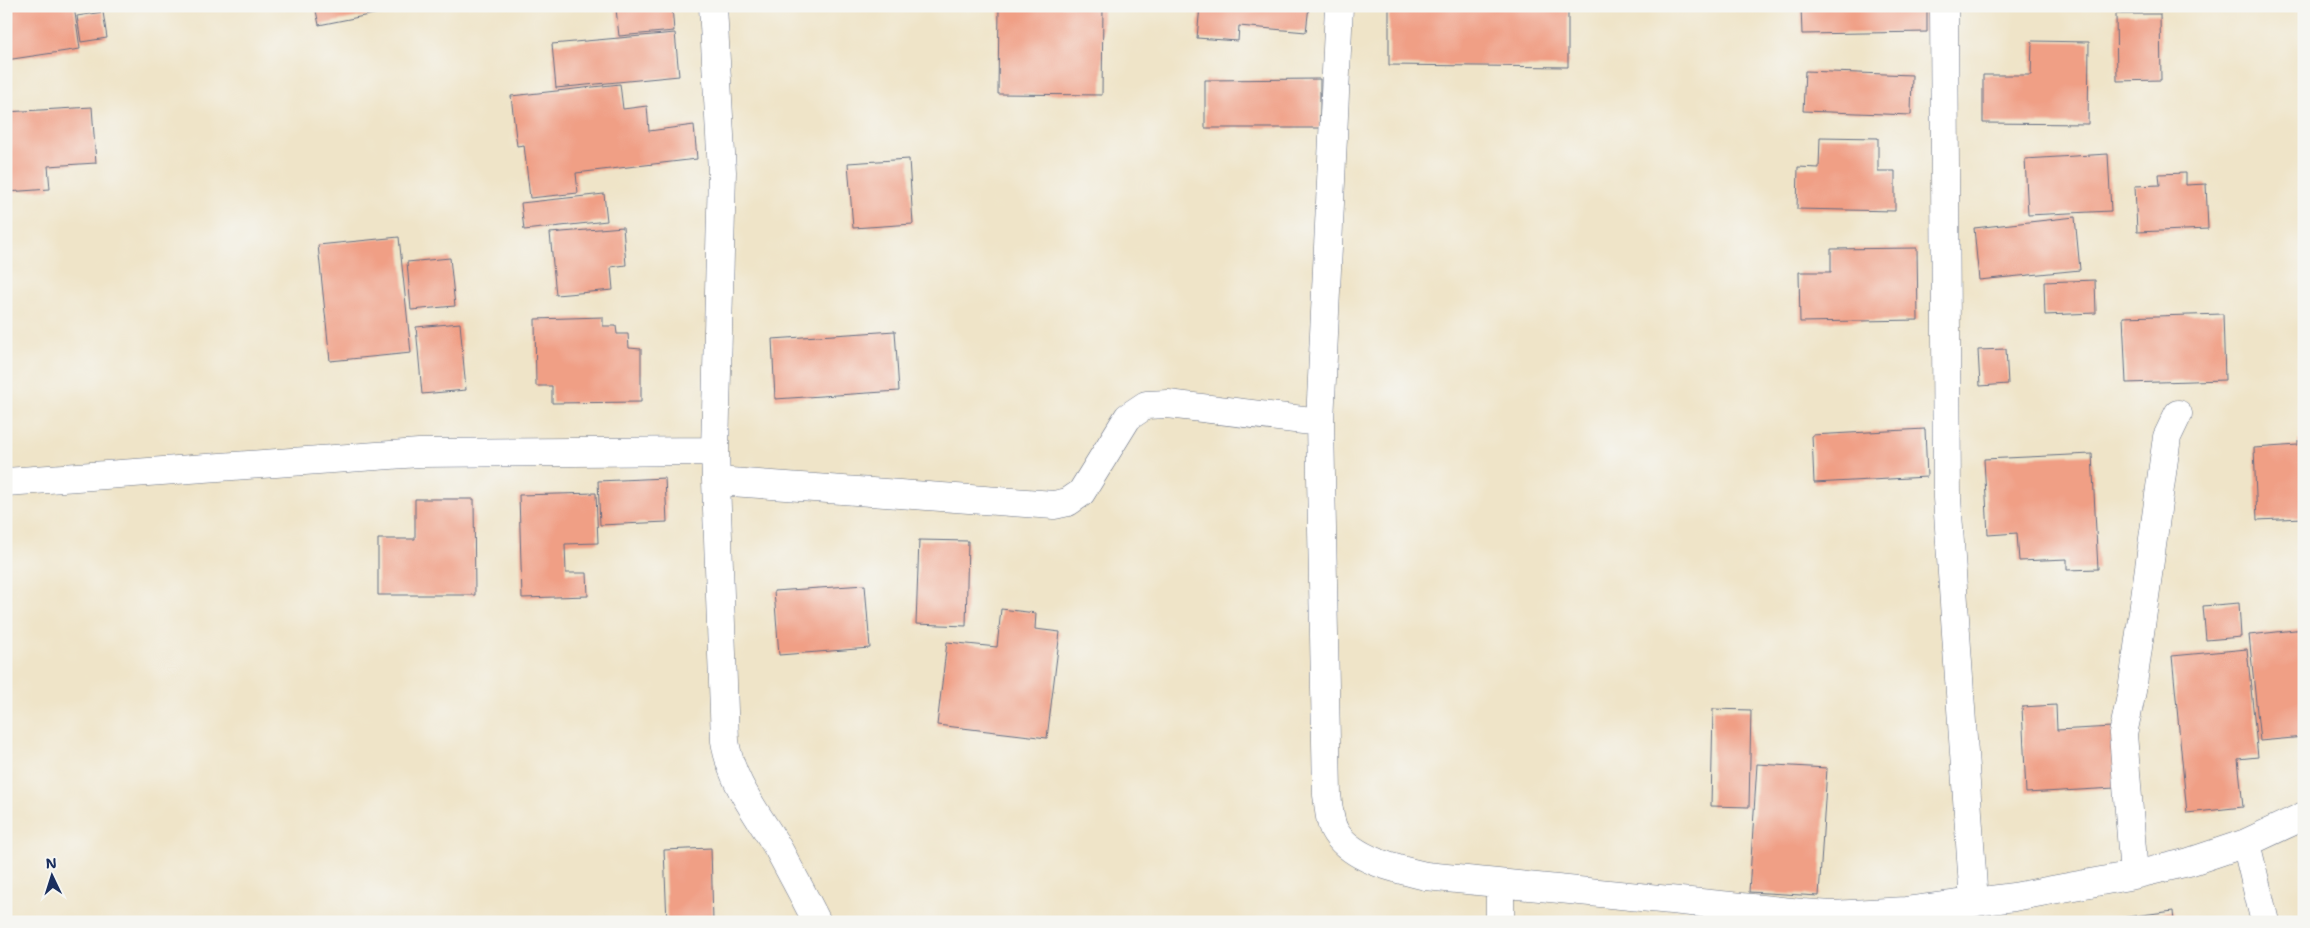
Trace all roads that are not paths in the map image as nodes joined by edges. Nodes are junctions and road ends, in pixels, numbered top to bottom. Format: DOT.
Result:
graph roads {
  1 [pos="713,6"];
  2 [pos="1339,6"];
  3 [pos="1944,6"];
  4 [pos="2178,414"];
  5 [pos="1320,422"];
  6 [pos="715,451"];
  7 [pos="716,481"];
  8 [pos="6,482"];
  9 [pos="2304,816"];
  10 [pos="2246,843"];
  11 [pos="2134,875"];
  12 [pos="1500,885"];
  13 [pos="1974,902"];
  14 [pos="817,922"];
  15 [pos="1500,922"];
  16 [pos="2265,922"];
  1 -- 6 [label="street"];
  2 -- 5 [label="street"];
  3 -- 13 [label="street"];
  4 -- 11 [label="street"];
  5 -- 7 [label="street"];
  5 -- 12 [label="street"];
  6 -- 7 [label="street"];
  6 -- 8 [label="street"];
  7 -- 14 [label="street"];
  9 -- 10 [label="street"];
  10 -- 11 [label="street"];
  10 -- 16 [label="street"];
  11 -- 13 [label="street"];
  12 -- 13 [label="street"];
  12 -- 15 [label="street"];
}
